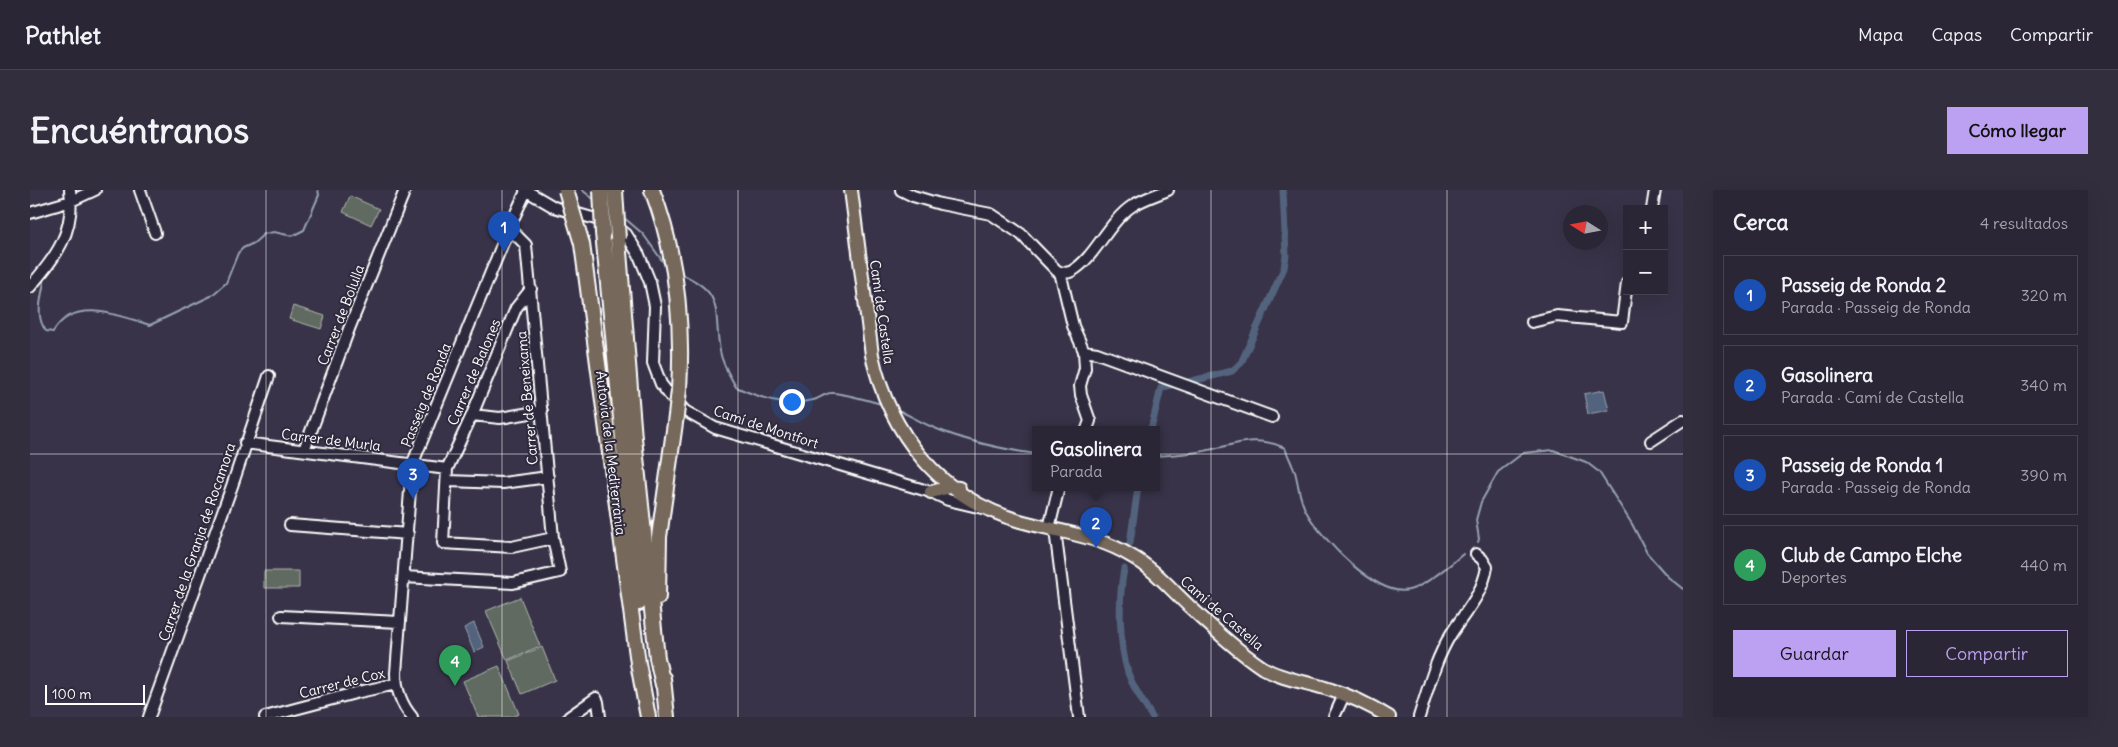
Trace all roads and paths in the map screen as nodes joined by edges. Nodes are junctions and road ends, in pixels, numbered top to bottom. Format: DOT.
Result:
graph roads {
  1 [pos="70,190"];
  2 [pos="95,190"];
  3 [pos="140,190"];
  4 [pos="405,190"];
  5 [pos="526,190"];
  6 [pos="566,190"];
  7 [pos="601,190"];
  8 [pos="615,190"];
  9 [pos="652,190"];
  10 [pos="852,190"];
  11 [pos="901,190"];
  12 [pos="1168,190"];
  13 [pos="1655,190"];
  14 [pos="71,201"];
  15 [pos="1653,205"];
  16 [pos="554,207"];
  17 [pos="518,209"];
  18 [pos="30,213"];
  19 [pos="509,228"];
  20 [pos="155,233"];
  21 [pos="1060,272"];
  22 [pos="30,288"];
  23 [pos="531,289"];
  24 [pos="1625,295"];
  25 [pos="1532,322"];
  26 [pos="1084,351"];
  27 [pos="269,376"];
  28 [pos="542,411"];
  29 [pos="472,415"];
  30 [pos="1272,417"];
  31 [pos="1683,420"];
  32 [pos="1088,426"];
  33 [pos="903,433"];
  34 [pos="1651,441"];
  35 [pos="246,443"];
  36 [pos="304,450"];
  37 [pos="930,459"];
  38 [pos="412,465"];
  39 [pos="447,469"];
  40 [pos="940,476"];
  41 [pos="548,477"];
  42 [pos="448,481"];
  43 [pos="955,488"];
  44 [pos="1059,491"];
  45 [pos="931,492"];
  46 [pos="948,500"];
  47 [pos="992,507"];
  48 [pos="290,525"];
  49 [pos="1048,528"];
  50 [pos="408,534"];
  51 [pos="552,538"];
  52 [pos="1476,554"];
  53 [pos="404,577"];
  54 [pos="281,616"];
  55 [pos="399,622"];
  56 [pos="396,684"];
  57 [pos="663,685"];
  58 [pos="1344,695"];
  59 [pos="647,710"];
  60 [pos="149,717"];
  61 [pos="265,717"];
  62 [pos="412,717"];
  63 [pos="569,717"];
  64 [pos="600,717"];
  65 [pos="667,717"];
  66 [pos="1079,717"];
  67 [pos="1334,717"];
  68 [pos="1389,717"];
  69 [pos="1418,717"];
  1 -- 14 [label="street"];
  2 -- 14 [label="street"];
  3 -- 20 [label="street"];
  4 -- 36 [label="street, Carrer de Bolulla"];
  5 -- 16 [label="street, Camí de Montfort"];
  5 -- 17 [label="street, Passeig de Ronda"];
  6 -- 59 [label="highway, Autovia de la Mediterrània, bridge"];
  7 -- 59 [label="highway, bridge"];
  8 -- 57 [label="highway, bridge"];
  9 -- 57 [label="highway, bridge"];
  10 -- 33 [label="main road, Camí de Castella"];
  11 -- 21 [label="street"];
  12 -- 21 [label="street"];
  13 -- 15 [label="street"];
  14 -- 18 [label="street"];
  14 -- 22 [label="street"];
  16 -- 17 [label="street"];
  16 -- 45 [label="street, Camí de Montfort"];
  17 -- 19 [label="street, Passeig de Ronda"];
  19 -- 23 [label="street, Carrer de Beneixama"];
  19 -- 38 [label="street, Passeig de Ronda"];
  21 -- 26 [label="street"];
  23 -- 28 [label="street, Carrer de Beneixama"];
  23 -- 29 [label="street, Carrer de Balones"];
  24 -- 25 [label="street"];
  26 -- 30 [label="street"];
  26 -- 32 [label="street"];
  27 -- 35 [label="street, Carrer de la Granja de Rocamora"];
  28 -- 29 [label="street"];
  28 -- 41 [label="street, Carrer de Beneixama"];
  29 -- 39 [label="street, Carrer de Balones"];
  31 -- 34 [label="street"];
  33 -- 37 [label="main road, Camí de Castella"];
  33 -- 40 [label="main road, Camí de Castella"];
  35 -- 36 [label="street, Carrer de Murla"];
  35 -- 60 [label="street, Carrer de la Granja de Rocamora"];
  36 -- 38 [label="street, Carrer de Murla"];
  37 -- 43 [label="main road"];
  37 -- 47 [label="main road, Camí de Castella"];
  38 -- 39 [label="street"];
  38 -- 50 [label="street, Passeig de Ronda"];
  39 -- 42 [label="street, Carrer de Balones"];
  40 -- 43 [label="main road, Camí de Castella"];
  40 -- 45 [label="street"];
  41 -- 42 [label="street"];
  41 -- 51 [label="street, Carrer de Beneixama"];
  42 -- 51 [label="street, Carrer de Balones"];
  43 -- 45 [label="main road"];
  43 -- 46 [label="main road"];
  43 -- 47 [label="main road, Camí de Castella"];
  44 -- 49 [label="street"];
  45 -- 46 [label="street, Camí de Montfort"];
  46 -- 47 [label="street, Camí de Montfort"];
  47 -- 49 [label="main road, Camí de Castella"];
  48 -- 50 [label="street"];
  49 -- 58 [label="main road, Camí de Castella"];
  49 -- 66 [label="street"];
  50 -- 53 [label="street, Passeig de Ronda"];
  51 -- 53 [label="street, Carrer de Beneixama"];
  52 -- 69 [label="street"];
  53 -- 55 [label="street, Passeig de Ronda"];
  54 -- 55 [label="street"];
  55 -- 56 [label="street, Passeig de Ronda"];
  56 -- 61 [label="street, Carrer de Cox"];
  56 -- 62 [label="street, Passeig de Ronda"];
  57 -- 65 [label="highway"];
  58 -- 67 [label="street"];
  58 -- 68 [label="main road, Camí de Castella"];
  63 -- 64 [label="street"];
}
